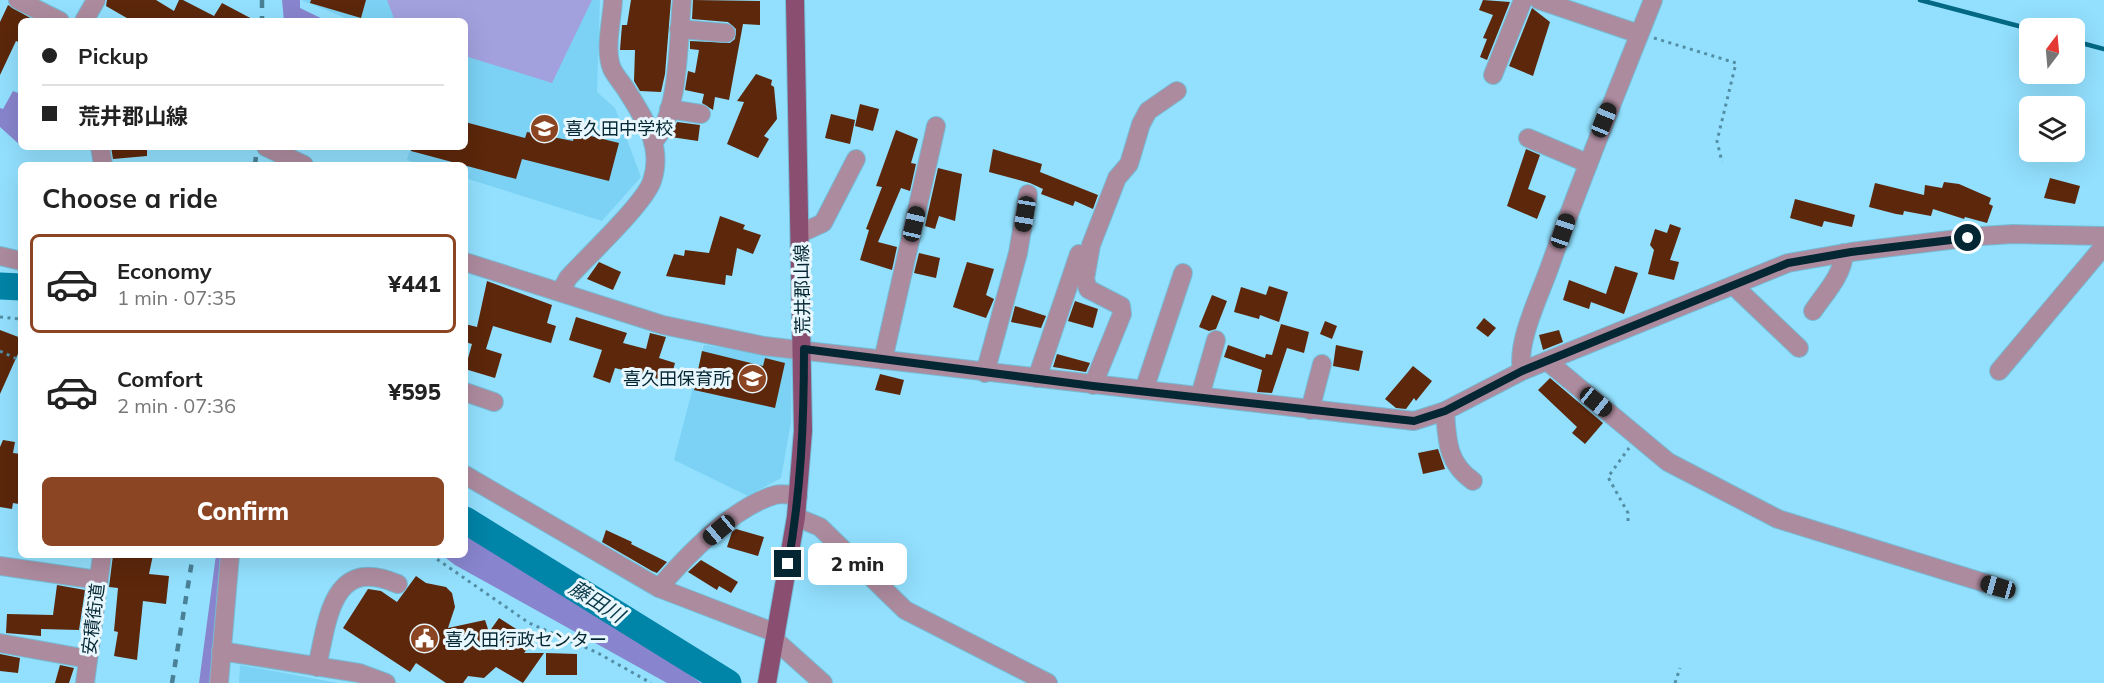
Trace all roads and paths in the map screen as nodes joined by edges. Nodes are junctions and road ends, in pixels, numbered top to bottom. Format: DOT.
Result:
graph roads {
  1 [pos="18,0"];
  2 [pos="96,0"];
  3 [pos="613,0"];
  4 [pos="682,0"];
  5 [pos="795,0"];
  6 [pos="1522,0"];
  7 [pos="1539,0"];
  8 [pos="1653,0"];
  9 [pos="54,18"];
  10 [pos="86,18"];
  11 [pos="679,29"];
  12 [pos="726,33"];
  13 [pos="1640,34"];
  14 [pos="1493,75"];
  15 [pos="1177,91"];
  16 [pos="669,109"];
  17 [pos="701,114"];
  18 [pos="936,126"];
  19 [pos="1528,138"];
  20 [pos="653,142"];
  21 [pos="272,150"];
  22 [pos="856,159"];
  23 [pos="298,162"];
  24 [pos="1722,162"];
  25 [pos="1587,164"];
  26 [pos="1028,194"];
  27 [pos="801,233"];
  28 [pos="2104,236"];
  29 [pos="1084,238"];
  30 [pos="2104,246"];
  31 [pos="1844,253"];
  32 [pos="0,256"];
  33 [pos="18,260"];
  34 [pos="468,263"];
  35 [pos="1183,273"];
  36 [pos="1734,286"];
  37 [pos="561,291"];
  38 [pos="1813,311"];
  39 [pos="0,317"];
  40 [pos="18,319"];
  41 [pos="1216,340"];
  42 [pos="1798,348"];
  43 [pos="804,349"];
  44 [pos="0,351"];
  45 [pos="18,360"];
  46 [pos="883,360"];
  47 [pos="1547,361"];
  48 [pos="1322,364"];
  49 [pos="1522,371"];
  50 [pos="1999,371"];
  51 [pos="985,373"];
  52 [pos="1038,378"];
  53 [pos="1093,386"];
  54 [pos="1144,390"];
  55 [pos="468,393"];
  56 [pos="1200,396"];
  57 [pos="494,402"];
  58 [pos="1310,410"];
  59 [pos="1445,411"];
  60 [pos="1638,437"];
  61 [pos="468,477"];
  62 [pos="1473,481"];
  63 [pos="798,496"];
  64 [pos="796,518"];
  65 [pos="1628,520"];
  66 [pos="102,558"];
  67 [pos="230,558"];
  68 [pos="435,558"];
  69 [pos="0,566"];
  70 [pos="98,580"];
  71 [pos="398,584"];
  72 [pos="1998,587"];
  73 [pos="659,588"];
  74 [pos="0,643"];
  75 [pos="774,643"];
  76 [pos="221,651"];
  77 [pos="88,659"];
  78 [pos="317,667"];
  79 [pos="1680,668"];
  80 [pos="85,683"];
  81 [pos="219,683"];
  82 [pos="386,683"];
  83 [pos="651,683"];
  84 [pos="766,683"];
  85 [pos="823,683"];
  86 [pos="1048,683"];
  87 [pos="1676,683"];
  1 -- 9 [label="street"];
  2 -- 10 [label="street"];
  3 -- 20 [label="street"];
  4 -- 11 [label="street"];
  5 -- 27 [label="main road, 荒井郡山線"];
  6 -- 14 [label="street"];
  7 -- 13 [label="street"];
  8 -- 13 [label="street"];
  11 -- 12 [label="street"];
  11 -- 16 [label="street"];
  13 -- 24 [label="path"];
  13 -- 25 [label="street"];
  15 -- 53 [label="street"];
  16 -- 17 [label="street"];
  16 -- 20 [label="street"];
  18 -- 46 [label="street"];
  19 -- 25 [label="street"];
  20 -- 37 [label="street"];
  21 -- 23 [label="street"];
  22 -- 27 [label="street"];
  25 -- 49 [label="street"];
  26 -- 51 [label="street"];
  27 -- 43 [label="main road, 荒井郡山線"];
  28 -- 31 [label="street"];
  29 -- 52 [label="street"];
  30 -- 50 [label="street"];
  31 -- 36 [label="street"];
  31 -- 38 [label="street"];
  32 -- 33 [label="street"];
  34 -- 37 [label="street"];
  35 -- 54 [label="street"];
  36 -- 42 [label="street"];
  36 -- 47 [label="street"];
  37 -- 43 [label="street"];
  39 -- 40 [label="path"];
  41 -- 56 [label="street"];
  43 -- 46 [label="street"];
  43 -- 63 [label="main road, 荒井郡山線"];
  44 -- 45 [label="path"];
  46 -- 51 [label="street"];
  47 -- 49 [label="street"];
  47 -- 60 [label="street"];
  48 -- 58 [label="street"];
  49 -- 59 [label="street"];
  51 -- 52 [label="street"];
  52 -- 53 [label="street"];
  53 -- 54 [label="street"];
  54 -- 56 [label="street"];
  55 -- 57 [label="street"];
  56 -- 58 [label="street"];
  58 -- 59 [label="street"];
  59 -- 62 [label="street"];
  60 -- 65 [label="path"];
  60 -- 72 [label="street"];
  61 -- 73 [label="street"];
  63 -- 64 [label="main road, 荒井郡山線"];
  63 -- 73 [label="street"];
  64 -- 75 [label="main road, 荒井郡山線"];
  64 -- 86 [label="street"];
  66 -- 70 [label="street, 安積街道"];
  67 -- 76 [label="street"];
  68 -- 83 [label="path"];
  69 -- 70 [label="street"];
  70 -- 77 [label="street, 安積街道"];
  71 -- 78 [label="street"];
  73 -- 75 [label="street"];
  74 -- 77 [label="street"];
  75 -- 84 [label="main road, 荒井郡山線"];
  75 -- 85 [label="street"];
  76 -- 78 [label="street"];
  76 -- 81 [label="street"];
  77 -- 80 [label="street, 安積街道"];
  78 -- 82 [label="street"];
  79 -- 87 [label="path"];
}
